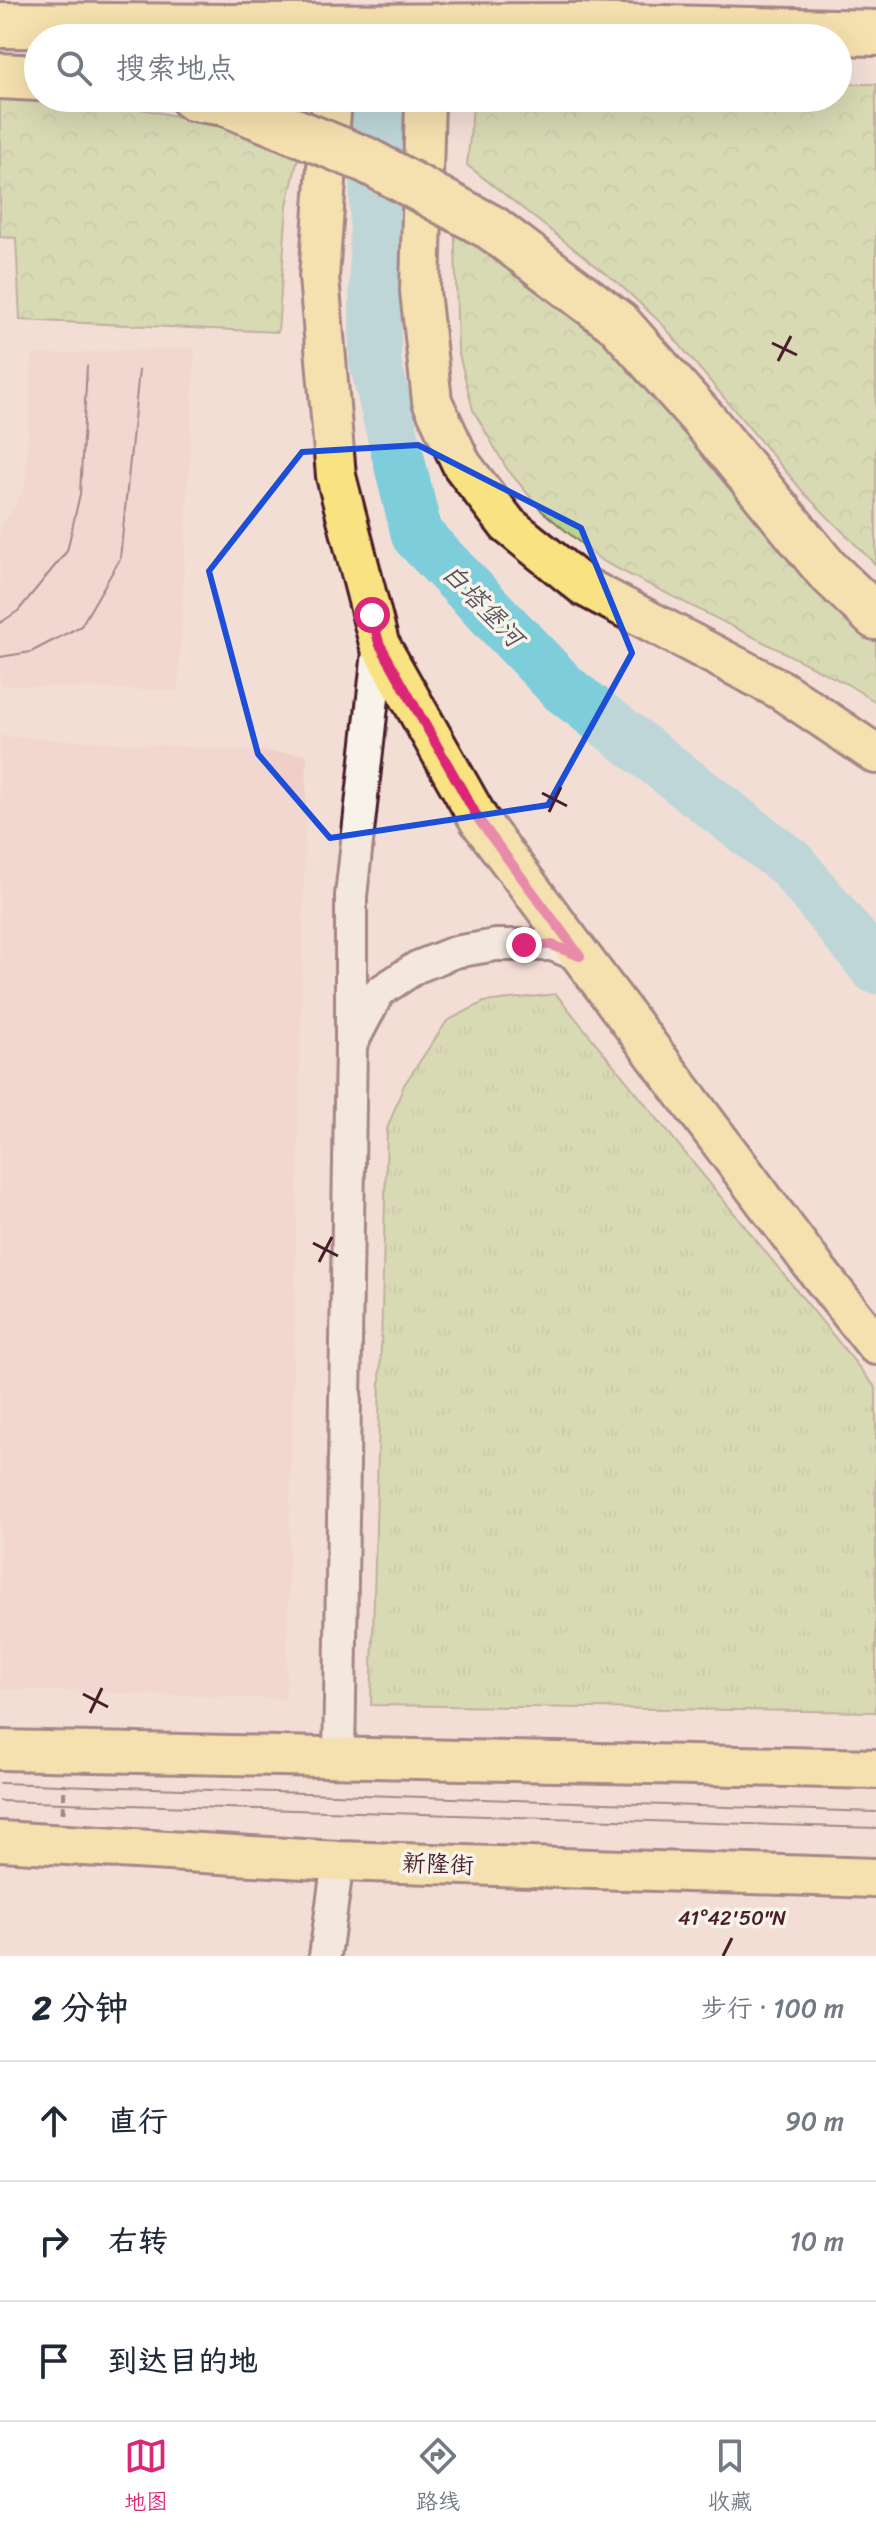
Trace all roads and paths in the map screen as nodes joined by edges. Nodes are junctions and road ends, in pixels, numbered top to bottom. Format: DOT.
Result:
graph roads {
  1 [pos="334,0"];
  2 [pos="428,0"];
  3 [pos="334,24"];
  4 [pos="427,24"];
  5 [pos="0,25"];
  6 [pos="24,25"];
  7 [pos="852,32"];
  8 [pos="876,33"];
  9 [pos="0,76"];
  10 [pos="24,77"];
  11 [pos="240,112"];
  12 [pos="331,112"];
  13 [pos="425,112"];
  14 [pos="876,617"];
  15 [pos="379,643"];
  16 [pos="876,754"];
  17 [pos="580,956"];
  18 [pos="351,1044"];
  19 [pos="876,1345"];
  20 [pos="0,1750"];
  21 [pos="65,1752"];
  22 [pos="339,1758"];
  23 [pos="876,1769"];
  24 [pos="0,1841"];
  25 [pos="62,1846"];
  26 [pos="338,1861"];
  27 [pos="876,1878"];
  28 [pos="325,1956"];
  1 -- 3 [label="main road"];
  2 -- 4 [label="main road"];
  5 -- 6 [label="highway, bridge"];
  7 -- 8 [label="highway, bridge"];
  9 -- 10 [label="highway"];
  11 -- 14 [label="highway, bridge"];
  12 -- 15 [label="main road"];
  13 -- 16 [label="main road"];
  15 -- 17 [label="main road"];
  15 -- 18 [label="street"];
  17 -- 18 [label="street"];
  17 -- 19 [label="main road"];
  18 -- 22 [label="street"];
  20 -- 21 [label="main road"];
  21 -- 22 [label="main road"];
  21 -- 25 [label="path"];
  22 -- 23 [label="main road"];
  24 -- 25 [label="main road, 新隆街"];
  25 -- 26 [label="main road, 新隆街"];
  26 -- 27 [label="main road, 新隆街"];
  26 -- 28 [label="street"];
}
